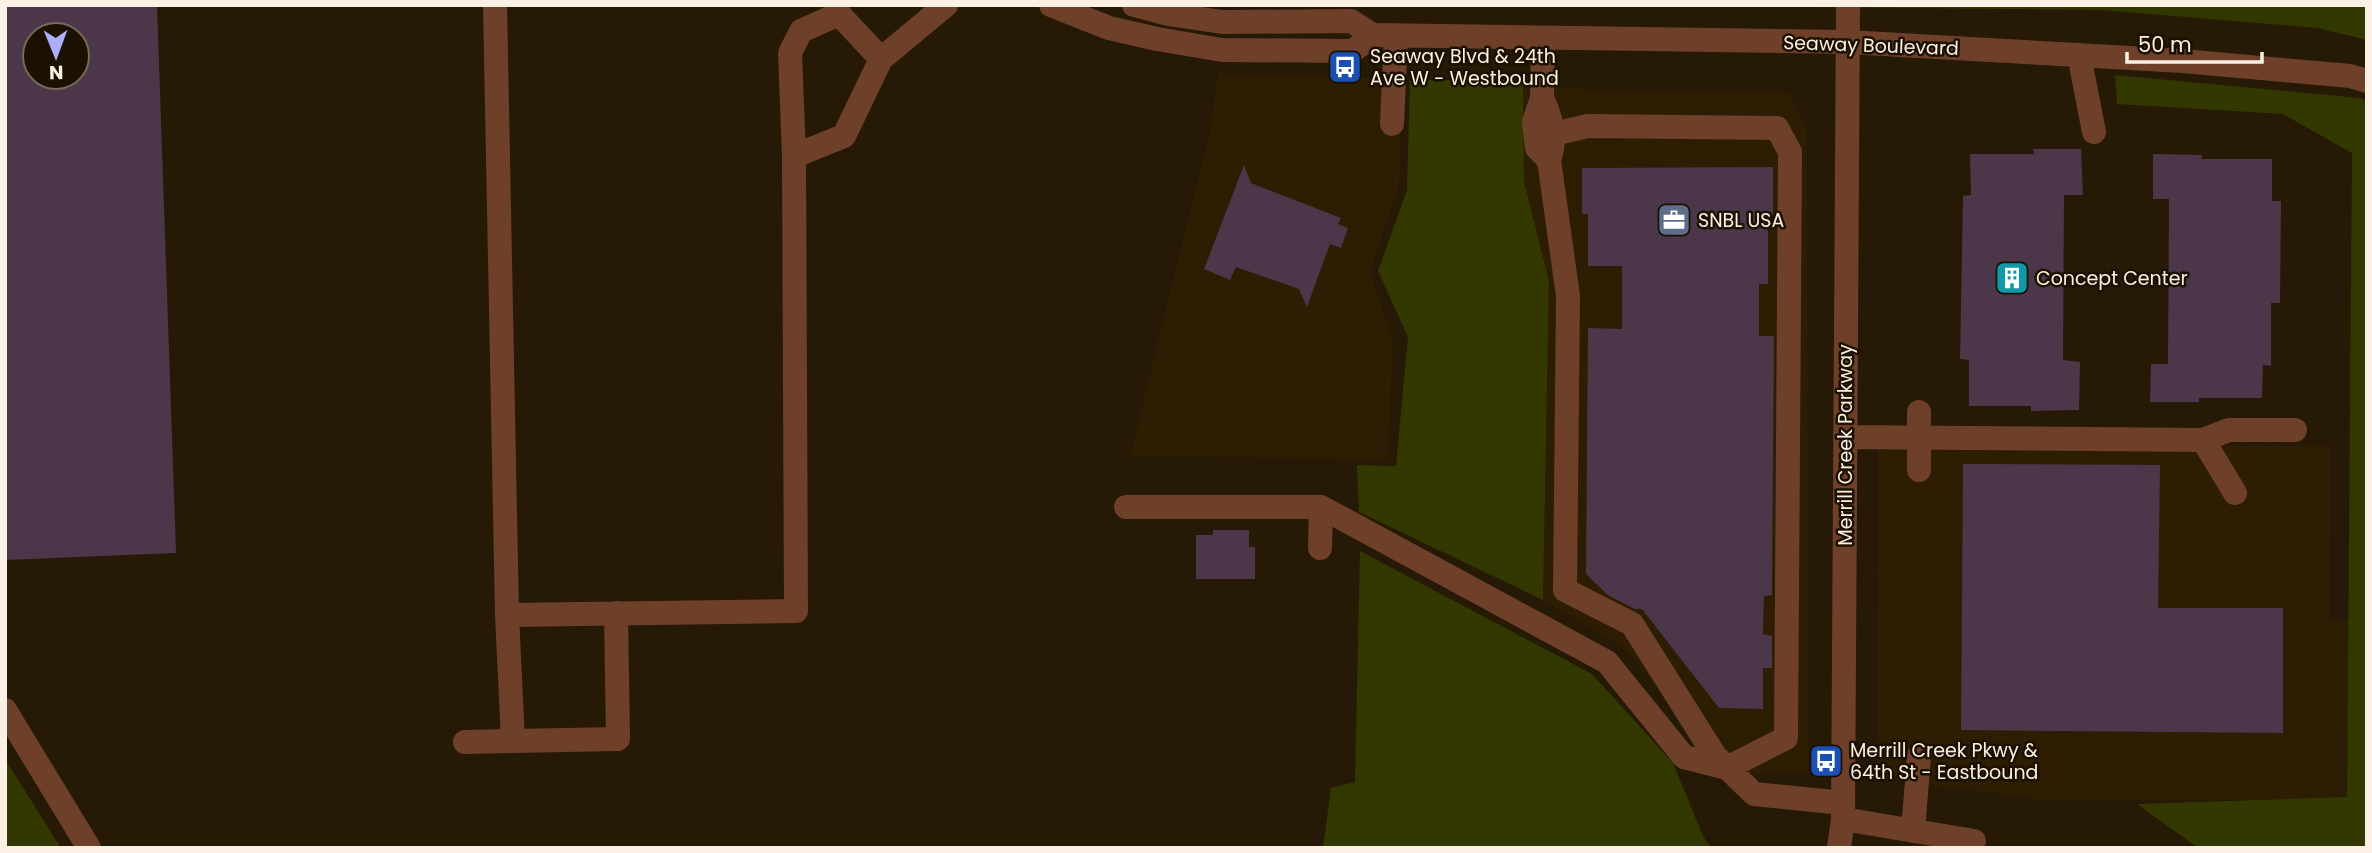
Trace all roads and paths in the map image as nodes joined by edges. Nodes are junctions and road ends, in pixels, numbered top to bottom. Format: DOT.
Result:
graph roads {
  1 [pos="495,5"];
  2 [pos="946,5"];
  3 [pos="1051,5"];
  4 [pos="1135,5"];
  5 [pos="1848,5"];
  6 [pos="837,9"];
  7 [pos="1385,36"];
  8 [pos="1543,38"];
  9 [pos="1847,42"];
  10 [pos="2079,55"];
  11 [pos="881,60"];
  12 [pos="2367,81"];
  13 [pos="1542,98"];
  14 [pos="1392,124"];
  15 [pos="2094,132"];
  16 [pos="1553,134"];
  17 [pos="794,156"];
  18 [pos="1549,160"];
  19 [pos="1919,412"];
  20 [pos="2295,429"];
  21 [pos="1844,437"];
  22 [pos="1919,438"];
  23 [pos="2203,440"];
  24 [pos="1919,470"];
  25 [pos="2235,493"];
  26 [pos="1126,507"];
  27 [pos="1321,507"];
  28 [pos="1320,548"];
  29 [pos="616,613"];
  30 [pos="507,615"];
  31 [pos="5,710"];
  32 [pos="513,741"];
  33 [pos="465,742"];
  34 [pos="1919,756"];
  35 [pos="1727,768"];
  36 [pos="1843,811"];
  37 [pos="1913,831"];
  38 [pos="1974,841"];
  39 [pos="89,848"];
  40 [pos="1839,848"];
  1 -- 30 [label="street"];
  2 -- 11 [label="street"];
  3 -- 7 [label="street, Seaway Boulevard"];
  4 -- 7 [label="street, Seaway Boulevard"];
  5 -- 9 [label="street, Merrill Creek Parkway"];
  6 -- 11 [label="street"];
  6 -- 17 [label="street"];
  7 -- 8 [label="street, Seaway Boulevard"];
  7 -- 14 [label="street"];
  8 -- 9 [label="street, Seaway Boulevard"];
  8 -- 13 [label="street"];
  9 -- 10 [label="street, Seaway Boulevard"];
  9 -- 21 [label="street, Merrill Creek Parkway"];
  10 -- 12 [label="street, Seaway Boulevard"];
  10 -- 15 [label="street"];
  11 -- 17 [label="street"];
  13 -- 16 [label="street"];
  13 -- 18 [label="street"];
  16 -- 18 [label="street"];
  16 -- 35 [label="street"];
  17 -- 29 [label="street"];
  18 -- 35 [label="street"];
  19 -- 22 [label="street"];
  20 -- 23 [label="street"];
  21 -- 22 [label="street"];
  21 -- 36 [label="street, Merrill Creek Parkway"];
  22 -- 23 [label="street"];
  22 -- 24 [label="street"];
  23 -- 25 [label="street"];
  26 -- 27 [label="street"];
  27 -- 28 [label="street"];
  27 -- 35 [label="street"];
  29 -- 30 [label="street"];
  29 -- 32 [label="street"];
  30 -- 32 [label="street"];
  31 -- 39 [label="street"];
  32 -- 33 [label="street"];
  34 -- 37 [label="street"];
  35 -- 36 [label="street"];
  36 -- 37 [label="street"];
  36 -- 40 [label="street, Merrill Creek Parkway"];
  37 -- 38 [label="street"];
}
